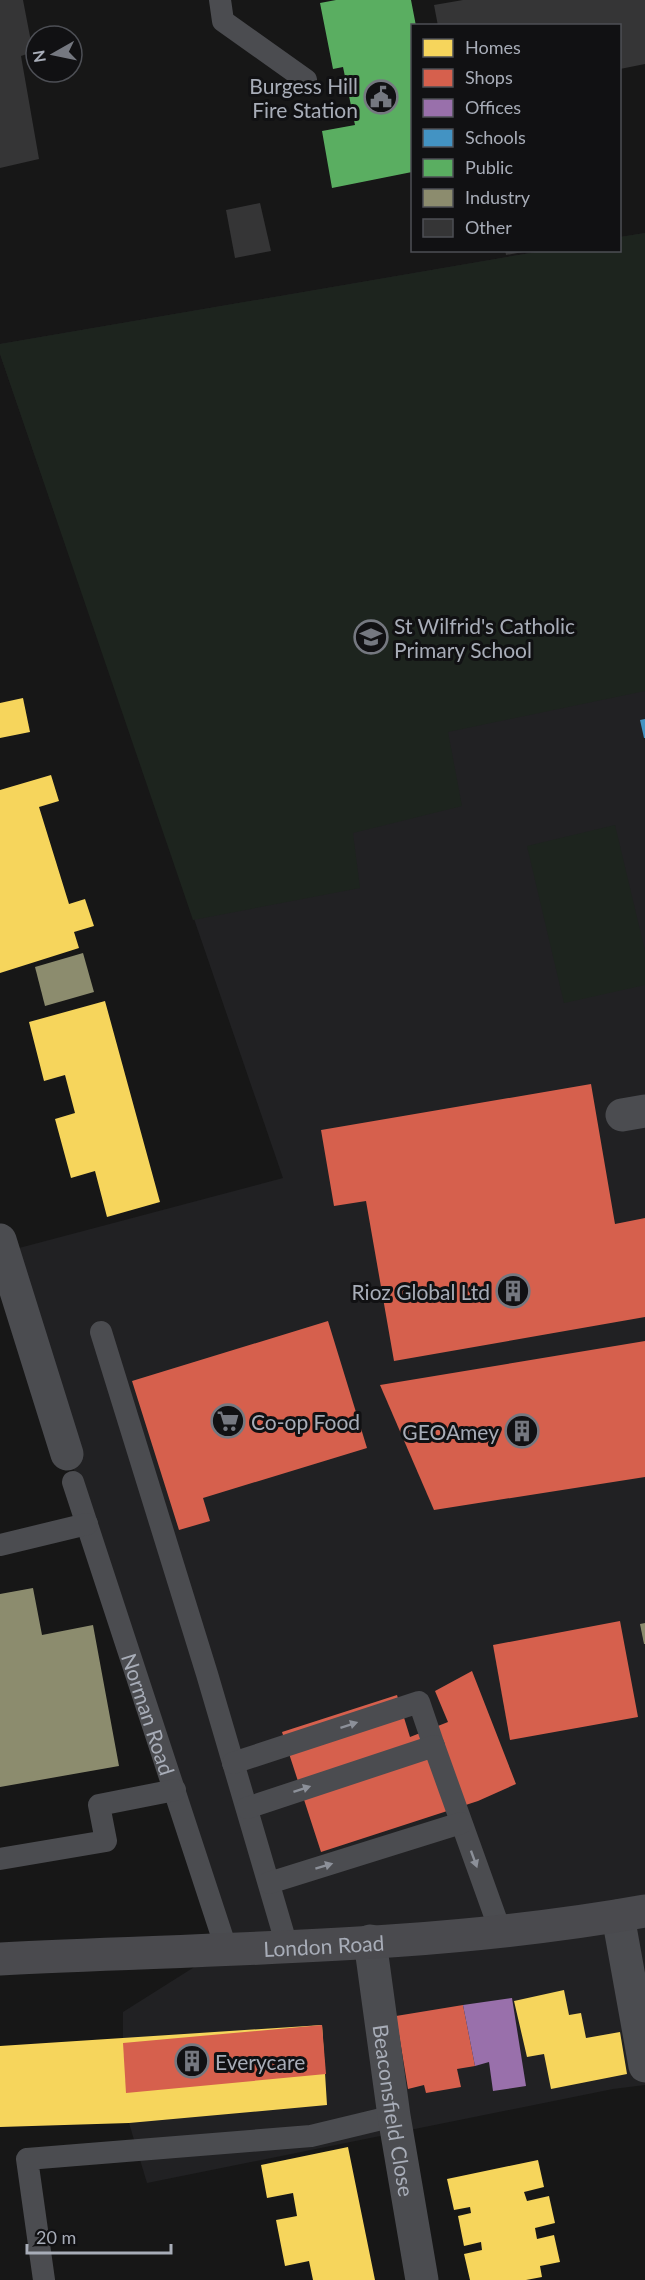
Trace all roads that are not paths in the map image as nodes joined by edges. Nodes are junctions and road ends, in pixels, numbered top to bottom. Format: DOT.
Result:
graph roads {
  1 [pos="220,0"];
  2 [pos="306,80"];
  3 [pos="0,1240"];
  4 [pos="101,1332"];
  5 [pos="70,1468"];
  6 [pos="87,1524"];
  7 [pos="0,1545"];
  8 [pos="434,1746"];
  9 [pos="233,1763"];
  10 [pos="175,1790"];
  11 [pos="247,1808"];
  12 [pos="461,1823"];
  13 [pos="0,1859"];
  14 [pos="269,1883"];
  15 [pos="631,1914"];
  16 [pos="500,1930"];
  17 [pos="370,1941"];
  18 [pos="288,1946"];
  19 [pos="226,1948"];
  20 [pos="0,1959"];
  21 [pos="645,2066"];
  22 [pos="394,2116"];
  23 [pos="44,2280"];
  24 [pos="423,2280"];
  1 -- 2 [label="lane"];
  3 -- 5 [label="street, Norman Road"];
  4 -- 9 [label="lane"];
  5 -- 6 [label="lane, Norman Road"];
  6 -- 7 [label="lane"];
  6 -- 10 [label="lane, Norman Road"];
  9 -- 8 [label="lane, one-way"];
  11 -- 8 [label="lane, one-way"];
  8 -- 12 [label="lane"];
  9 -- 11 [label="lane"];
  10 -- 13 [label="lane"];
  10 -- 19 [label="lane, Norman Road"];
  11 -- 14 [label="lane"];
  14 -- 12 [label="lane, one-way"];
  12 -- 16 [label="lane, one-way"];
  14 -- 18 [label="lane"];
  15 -- 16 [label="main road, London Road"];
  15 -- 21 [label="street"];
  16 -- 17 [label="main road, London Road"];
  17 -- 18 [label="main road, London Road"];
  17 -- 22 [label="street, Beaconsfield Close"];
  18 -- 19 [label="main road, London Road"];
  19 -- 20 [label="main road, London Road"];
  22 -- 23 [label="lane"];
  22 -- 24 [label="street, Beaconsfield Close"];
}
